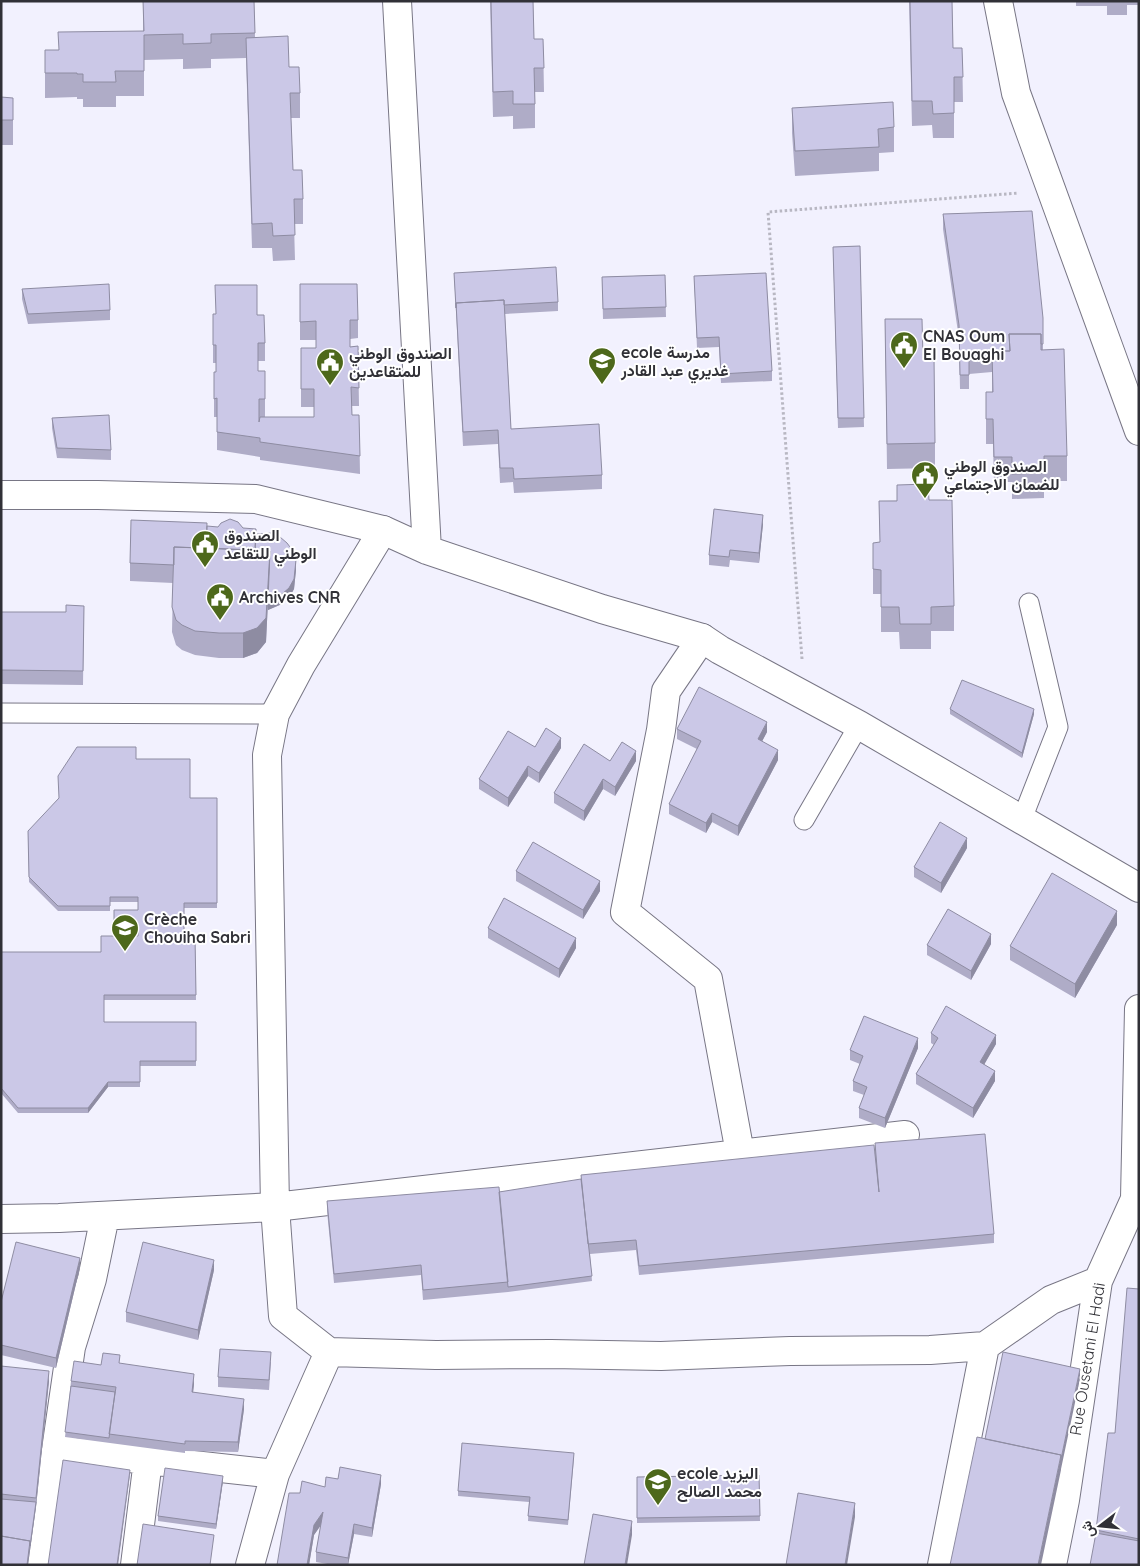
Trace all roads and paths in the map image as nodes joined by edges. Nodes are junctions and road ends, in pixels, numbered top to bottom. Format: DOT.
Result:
graph roads {
  1 [pos="396,1"];
  2 [pos="998,1"];
  3 [pos="1052,190"];
  4 [pos="1139,430"];
  5 [pos="1,495"];
  6 [pos="383,530"];
  7 [pos="427,550"];
  8 [pos="1029,603"];
  9 [pos="702,638"];
  10 [pos="805,697"];
  11 [pos="1,713"];
  12 [pos="275,714"];
  13 [pos="859,725"];
  14 [pos="1022,819"];
  15 [pos="804,820"];
  16 [pos="1139,888"];
  17 [pos="1139,1009"];
  18 [pos="905,1136"];
  19 [pos="740,1153"];
  20 [pos="1137,1200"];
  21 [pos="275,1207"];
  22 [pos="105,1216"];
  23 [pos="1,1219"];
  24 [pos="1098,1281"];
  25 [pos="985,1346"];
  26 [pos="329,1352"];
  27 [pos="56,1450"];
  28 [pos="148,1460"];
  29 [pos="275,1474"];
  30 [pos="39,1565"];
  31 [pos="135,1565"];
  32 [pos="250,1565"];
  33 [pos="942,1565"];
  34 [pos="1052,1565"];
  1 -- 7 [label="street"];
  2 -- 3 [label="street"];
  3 -- 4 [label="street"];
  3 -- 10 [label="path"];
  5 -- 6 [label="street"];
  6 -- 7 [label="street"];
  6 -- 12 [label="street"];
  7 -- 9 [label="street"];
  8 -- 14 [label="lane"];
  9 -- 10 [label="street"];
  9 -- 19 [label="street"];
  10 -- 13 [label="street"];
  11 -- 12 [label="lane"];
  12 -- 21 [label="street"];
  13 -- 14 [label="street"];
  13 -- 15 [label="lane"];
  14 -- 16 [label="street"];
  17 -- 20 [label="street, Rue Ousetani El Hadi"];
  18 -- 19 [label="street"];
  19 -- 21 [label="street"];
  20 -- 24 [label="street, Rue Ousetani El Hadi"];
  21 -- 22 [label="street"];
  21 -- 26 [label="street"];
  22 -- 23 [label="street"];
  22 -- 27 [label="street"];
  24 -- 25 [label="street"];
  24 -- 34 [label="street, Rue Ousetani El Hadi"];
  25 -- 26 [label="street"];
  25 -- 33 [label="street"];
  26 -- 29 [label="street"];
  27 -- 28 [label="street"];
  27 -- 30 [label="street"];
  28 -- 29 [label="street"];
  28 -- 31 [label="street"];
  29 -- 32 [label="street"];
}
